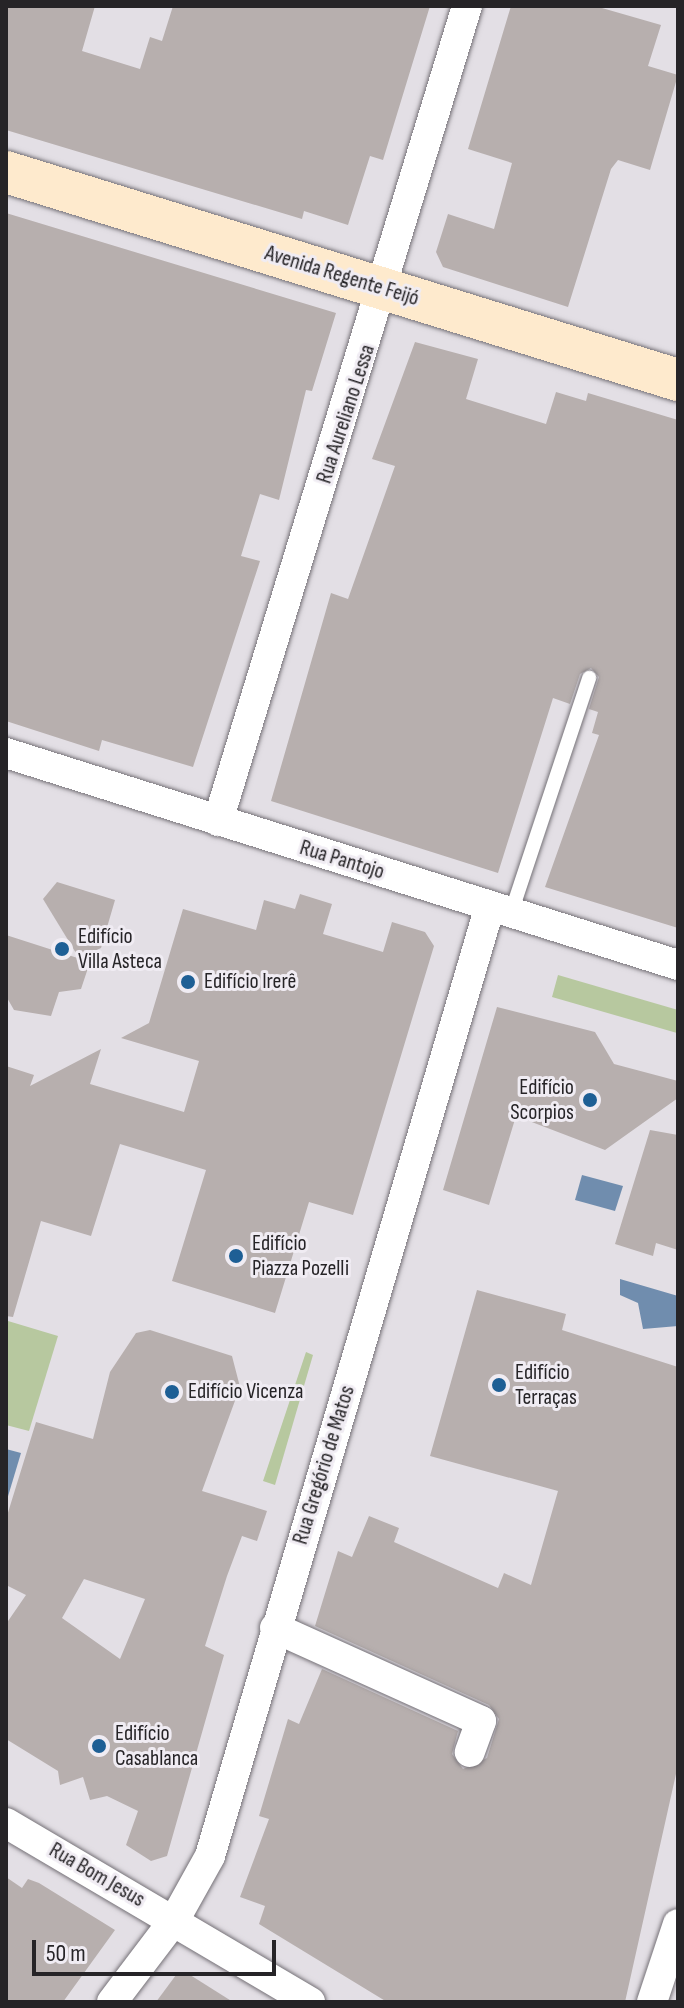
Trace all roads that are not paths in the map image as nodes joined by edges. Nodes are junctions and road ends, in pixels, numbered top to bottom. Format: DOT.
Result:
graph roads {
  1 [pos="467,6"];
  2 [pos="6,172"];
  3 [pos="386,290"];
  4 [pos="678,380"];
  5 [pos="589,678"];
  6 [pos="6,753"];
  7 [pos="218,821"];
  8 [pos="500,909"];
  9 [pos="678,965"];
  10 [pos="275,1628"];
  11 [pos="470,1752"];
  12 [pos="6,1823"];
  13 [pos="175,1919"];
  14 [pos="678,1924"];
  15 [pos="112,2002"];
  16 [pos="310,2002"];
  17 [pos="652,2002"];
  1 -- 3 [label="street, Rua Aureliano Lessa"];
  2 -- 3 [label="main road, Avenida Regente Feijó"];
  3 -- 4 [label="main road, Avenida Regente Feijó"];
  3 -- 7 [label="street, Rua Aureliano Lessa"];
  5 -- 8 [label="lane"];
  6 -- 7 [label="street, Rua Pantojo"];
  7 -- 8 [label="street, Rua Pantojo"];
  8 -- 9 [label="street, Rua Pantojo"];
  8 -- 10 [label="street, Rua Gregório de Matos"];
  10 -- 11 [label="street"];
  10 -- 13 [label="street, Rua Gregório de Matos"];
  12 -- 13 [label="street, Rua Bom Jesus"];
  13 -- 15 [label="street, Rua Gregório de Matos"];
  13 -- 16 [label="street, Rua Bom Jesus"];
  14 -- 17 [label="street"];
}
